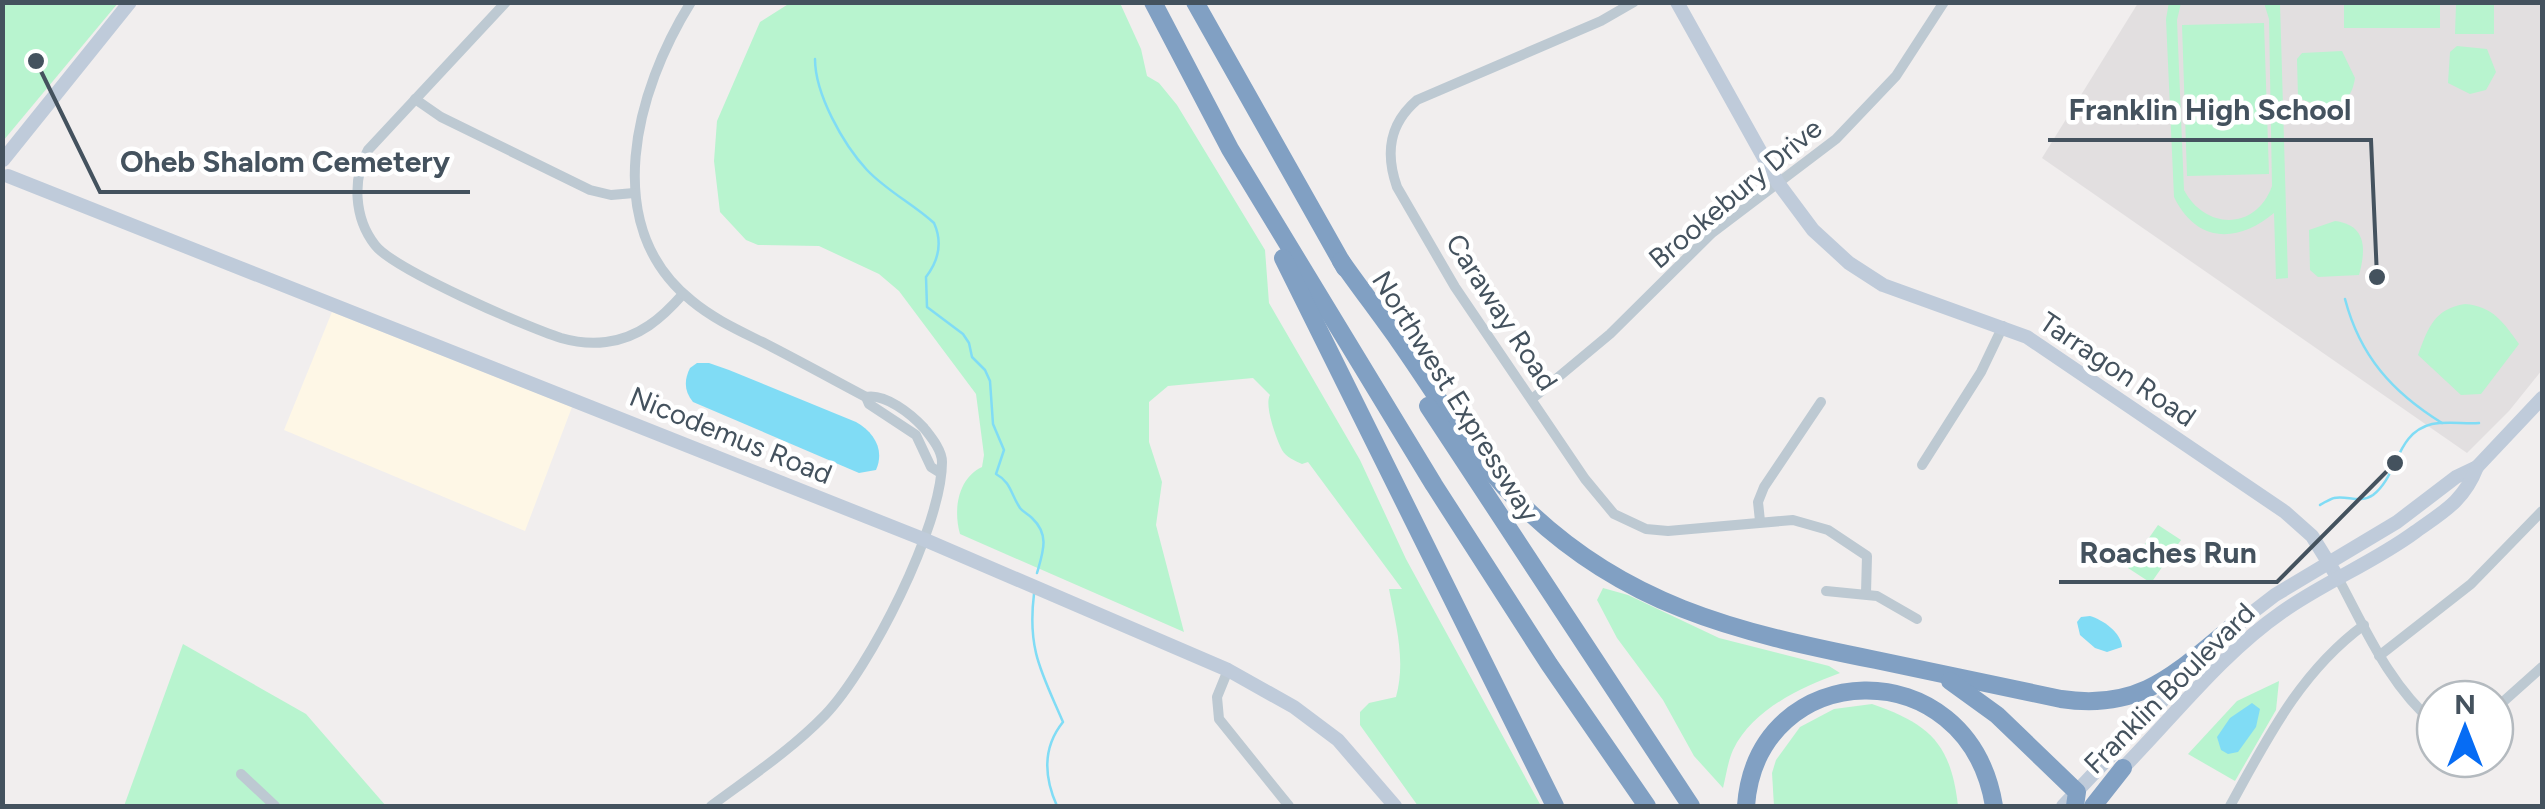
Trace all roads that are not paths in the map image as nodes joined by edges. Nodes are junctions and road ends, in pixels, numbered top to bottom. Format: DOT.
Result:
graph roads {
  1 [pos="130,2"];
  2 [pos="506,2"];
  3 [pos="692,2"];
  4 [pos="1153,2"];
  5 [pos="1195,2"];
  6 [pos="1634,2"];
  7 [pos="1677,2"];
  8 [pos="1944,2"];
  9 [pos="415,98"];
  10 [pos="1230,150"];
  11 [pos="4,170"];
  12 [pos="1778,184"];
  13 [pos="634,193"];
  14 [pos="1341,261"];
  15 [pos="683,294"];
  16 [pos="2002,326"];
  17 [pos="2542,398"];
  18 [pos="1532,399"];
  19 [pos="1821,402"];
  20 [pos="1922,465"];
  21 [pos="2477,467"];
  22 [pos="2542,512"];
  23 [pos="1760,521"];
  24 [pos="923,538"];
  25 [pos="2329,562"];
  26 [pos="2338,578"];
  27 [pos="1826,590"];
  28 [pos="1866,594"];
  29 [pos="1916,619"];
  30 [pos="2242,620"];
  31 [pos="2364,625"];
  32 [pos="2379,656"];
  33 [pos="2542,668"];
  34 [pos="1228,670"];
  35 [pos="1933,672"];
  36 [pos="2515,692"];
  37 [pos="2415,704"];
  38 [pos="2124,768"];
  39 [pos="241,774"];
  40 [pos="2083,803"];
  41 [pos="275,806"];
  42 [pos="712,806"];
  43 [pos="1289,806"];
  44 [pos="1394,806"];
  45 [pos="1555,806"];
  46 [pos="1647,806"];
  47 [pos="1691,806"];
  48 [pos="1746,806"];
  49 [pos="1994,806"];
  50 [pos="2063,806"];
  51 [pos="2230,806"];
  1 -- 11 [label="street"];
  2 -- 9 [label="street"];
  3 -- 13 [label="street"];
  4 -- 10 [label="highway"];
  5 -- 14 [label="highway, Northwest Expressway"];
  6 -- 18 [label="street, Caraway Road"];
  7 -- 12 [label="street, Tarragon Road"];
  8 -- 12 [label="street, Brookebury Drive"];
  9 -- 13 [label="street"];
  9 -- 15 [label="street"];
  10 -- 45 [label="highway"];
  10 -- 46 [label="highway"];
  11 -- 24 [label="street, Nicodemus Road"];
  12 -- 16 [label="street, Tarragon Road"];
  12 -- 18 [label="street, Brookebury Drive"];
  13 -- 15 [label="street"];
  14 -- 35 [label="highway"];
  14 -- 47 [label="highway, Northwest Expressway"];
  15 -- 24 [label="street"];
  16 -- 20 [label="street"];
  16 -- 25 [label="street, Tarragon Road"];
  17 -- 21 [label="street, Franklin Boulevard"];
  18 -- 23 [label="street, Caraway Road"];
  19 -- 23 [label="street"];
  21 -- 25 [label="street, Franklin Boulevard"];
  21 -- 26 [label="street, Franklin Boulevard"];
  22 -- 32 [label="street"];
  23 -- 28 [label="street, Caraway Road"];
  24 -- 34 [label="street, Nicodemus Road"];
  24 -- 42 [label="street"];
  25 -- 26 [label="street, Tarragon Road"];
  25 -- 30 [label="street, Franklin Boulevard"];
  26 -- 31 [label="street, Tarragon Road"];
  26 -- 38 [label="street, Franklin Boulevard"];
  27 -- 28 [label="street"];
  28 -- 29 [label="street"];
  30 -- 35 [label="highway"];
  30 -- 40 [label="street, Franklin Boulevard"];
  31 -- 32 [label="street, Tarragon Road"];
  31 -- 51 [label="street"];
  32 -- 37 [label="street, Tarragon Road"];
  33 -- 36 [label="street"];
  34 -- 43 [label="street"];
  34 -- 44 [label="street, Nicodemus Road"];
  35 -- 40 [label="highway"];
  38 -- 40 [label="highway"];
  39 -- 41 [label="street"];
  40 -- 50 [label="street, Franklin Boulevard"];
  48 -- 49 [label="highway"];
}
